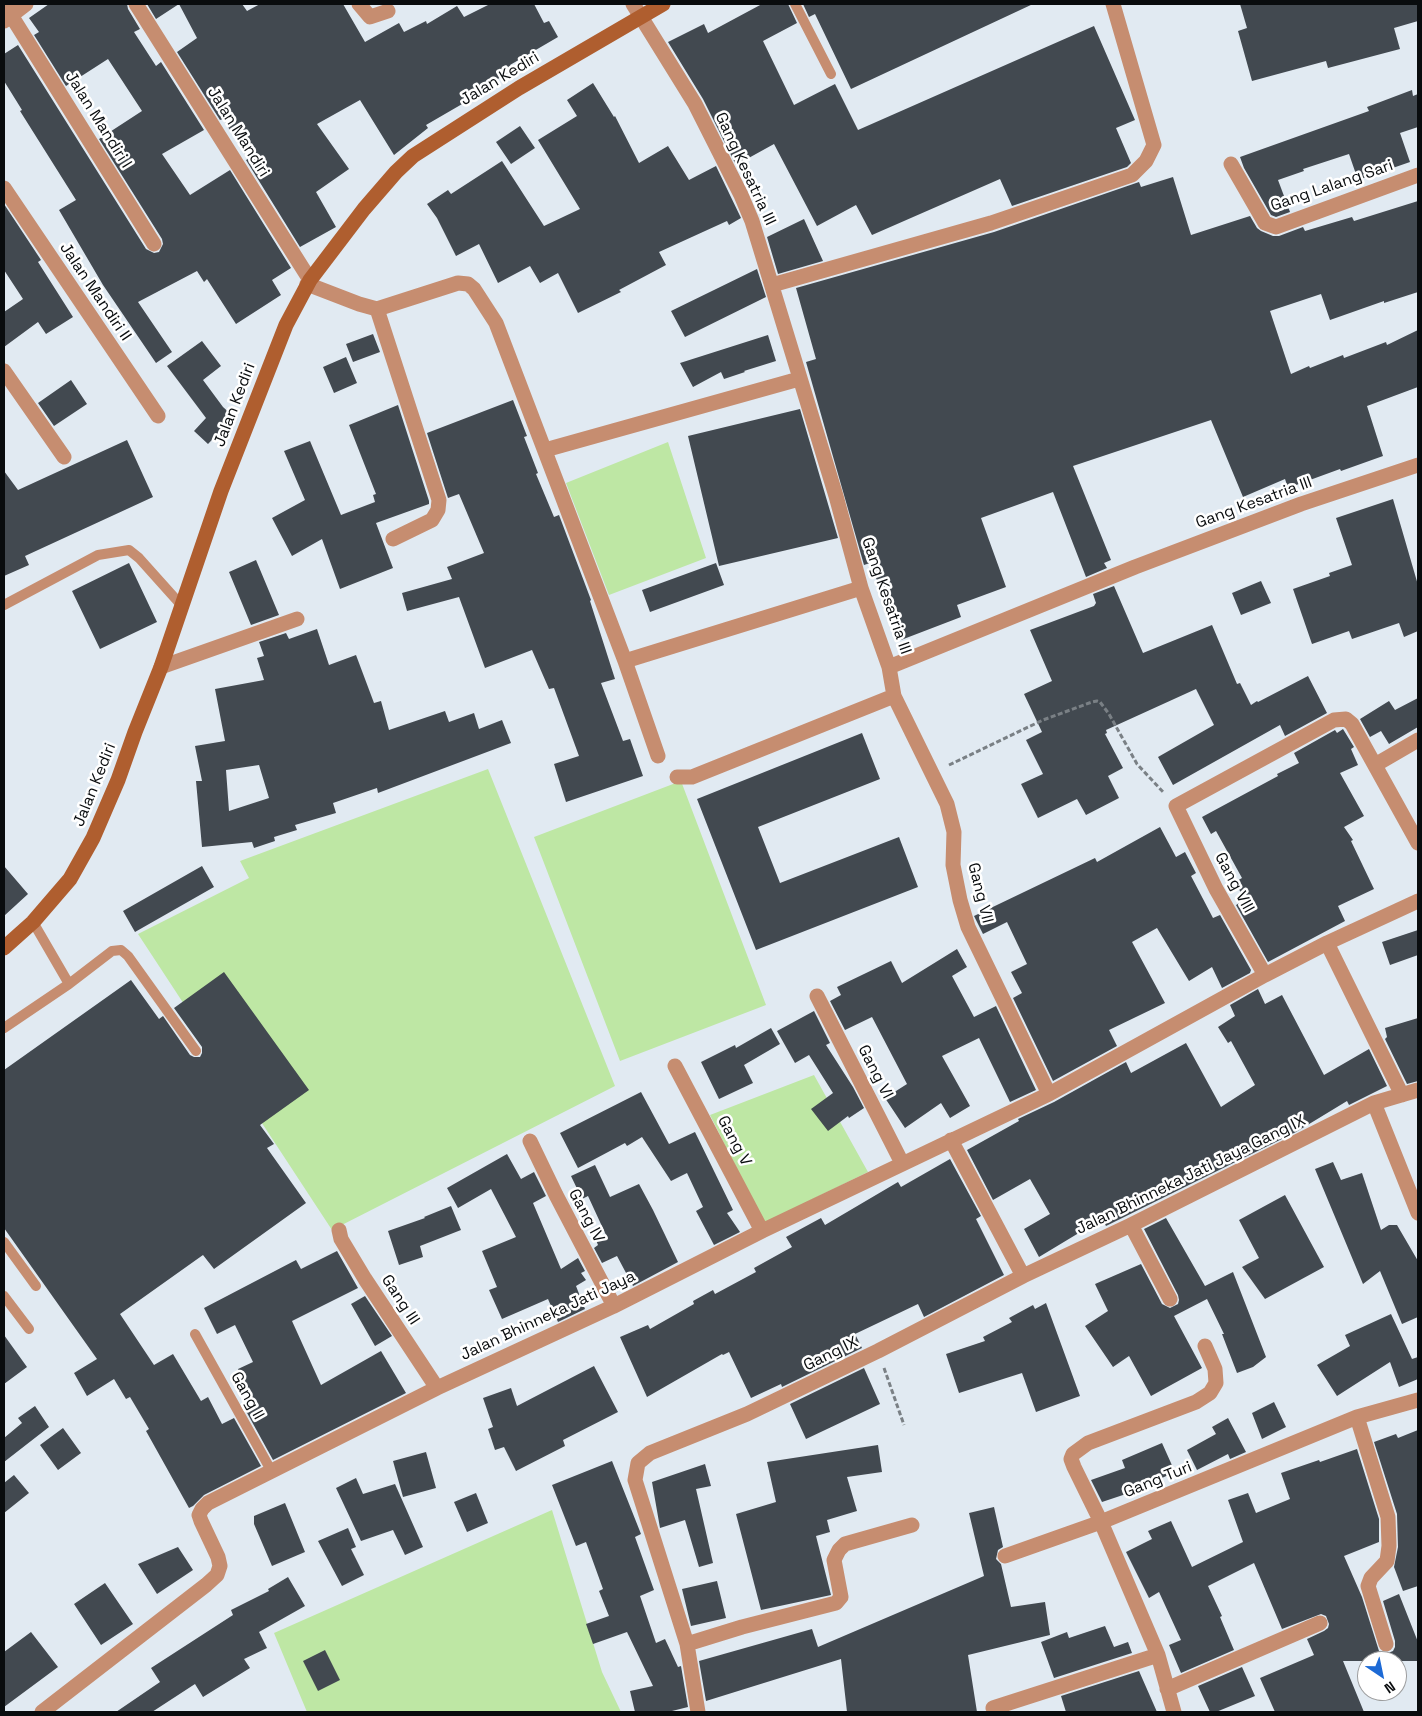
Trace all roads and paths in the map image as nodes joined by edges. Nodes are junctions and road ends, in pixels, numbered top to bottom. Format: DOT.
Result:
graph roads {
  1 [pos="26,4"];
  2 [pos="136,4"];
  3 [pos="359,4"];
  4 [pos="633,4"];
  5 [pos="663,4"];
  6 [pos="795,4"];
  7 [pos="1113,4"];
  8 [pos="388,11"];
  9 [pos="6,13"];
  10 [pos="641,17"];
  11 [pos="831,74"];
  12 [pos="1231,164"];
  13 [pos="1418,175"];
  14 [pos="4,188"];
  15 [pos="154,244"];
  16 [pos="309,282"];
  17 [pos="772,285"];
  18 [pos="376,308"];
  19 [pos="4,371"];
  20 [pos="799,379"];
  21 [pos="158,416"];
  22 [pos="545,450"];
  23 [pos="64,457"];
  24 [pos="1418,466"];
  25 [pos="393,539"];
  26 [pos="861,588"];
  27 [pos="4,605"];
  28 [pos="182,606"];
  29 [pos="297,619"];
  30 [pos="625,661"];
  31 [pos="161,667"];
  32 [pos="890,667"];
  33 [pos="894,696"];
  34 [pos="1418,740"];
  35 [pos="658,756"];
  36 [pos="1375,764"];
  37 [pos="933,773"];
  38 [pos="678,777"];
  39 [pos="1176,806"];
  40 [pos="1418,843"];
  41 [pos="1418,901"];
  42 [pos="33,922"];
  43 [pos="1327,944"];
  44 [pos="4,948"];
  45 [pos="1265,974"];
  46 [pos="69,984"];
  47 [pos="817,996"];
  48 [pos="4,1028"];
  49 [pos="196,1051"];
  50 [pos="676,1066"];
  51 [pos="1418,1090"];
  52 [pos="1049,1094"];
  53 [pos="1402,1095"];
  54 [pos="1374,1103"];
  55 [pos="951,1140"];
  56 [pos="530,1142"];
  57 [pos="902,1163"];
  58 [pos="1415,1197"];
  59 [pos="1418,1213"];
  60 [pos="1130,1225"];
  61 [pos="339,1230"];
  62 [pos="762,1231"];
  63 [pos="4,1242"];
  64 [pos="1023,1276"];
  65 [pos="36,1286"];
  66 [pos="4,1296"];
  67 [pos="1170,1298"];
  68 [pos="614,1306"];
  69 [pos="29,1329"];
  70 [pos="195,1334"];
  71 [pos="1205,1346"];
  72 [pos="878,1351"];
  73 [pos="437,1388"];
  74 [pos="1418,1400"];
  75 [pos="1358,1417"];
  76 [pos="904,1425"];
  77 [pos="272,1472"];
  78 [pos="1101,1522"];
  79 [pos="912,1525"];
  80 [pos="1005,1556"];
  81 [pos="1320,1623"];
  82 [pos="687,1644"];
  83 [pos="1386,1644"];
  84 [pos="1158,1655"];
  85 [pos="1167,1688"];
  86 [pos="993,1708"];
  87 [pos="42,1712"];
  88 [pos="698,1712"];
  89 [pos="1174,1712"];
  1 -- 9 [label="street"];
  2 -- 16 [label="street, Jalan Mandiri"];
  3 -- 8 [label="street"];
  4 -- 10 [label="street, Gang Kesatria III"];
  5 -- 10 [label="main road, Jalan Kediri"];
  6 -- 11 [label="lane"];
  7 -- 17 [label="street"];
  9 -- 15 [label="street, Jalan Mandiri I"];
  10 -- 16 [label="main road, Jalan Kediri"];
  10 -- 17 [label="street, Gang Kesatria III"];
  12 -- 13 [label="street, Gang Lalang Sari"];
  14 -- 21 [label="street, Jalan Mandiri II"];
  16 -- 18 [label="street"];
  16 -- 28 [label="main road, Jalan Kediri"];
  17 -- 20 [label="street, Gang Kesatria III"];
  18 -- 22 [label="street"];
  18 -- 25 [label="street"];
  19 -- 23 [label="street"];
  20 -- 22 [label="street"];
  20 -- 26 [label="street, Gang Kesatria III"];
  22 -- 30 [label="street"];
  24 -- 32 [label="street, Gang Kesatria III"];
  26 -- 30 [label="street"];
  26 -- 32 [label="street, Gang Kesatria III"];
  27 -- 28 [label="lane"];
  28 -- 31 [label="main road, Jalan Kediri"];
  29 -- 31 [label="street"];
  30 -- 35 [label="street"];
  31 -- 42 [label="main road, Jalan Kediri"];
  32 -- 33 [label="street, Gang VII"];
  33 -- 37 [label="street, Gang VII"];
  33 -- 38 [label="street"];
  34 -- 36 [label="street"];
  36 -- 39 [label="street"];
  36 -- 40 [label="street"];
  37 -- 39 [label="path"];
  37 -- 52 [label="street, Gang VII"];
  39 -- 45 [label="street, Gang VIII"];
  41 -- 43 [label="street, Jalan Bhinneka Jati Jaya"];
  42 -- 44 [label="main road, Jalan Kediri"];
  42 -- 46 [label="lane"];
  43 -- 45 [label="street, Jalan Bhinneka Jati Jaya"];
  43 -- 53 [label="street"];
  45 -- 52 [label="street, Jalan Bhinneka Jati Jaya"];
  46 -- 48 [label="lane"];
  46 -- 49 [label="lane"];
  47 -- 57 [label="street, Gang VI"];
  50 -- 62 [label="street, Gang V"];
  51 -- 53 [label="street, Jalan Bhinneka Jati Jaya Gang IX"];
  52 -- 55 [label="street, Jalan Bhinneka Jati Jaya"];
  53 -- 54 [label="street, Jalan Bhinneka Jati Jaya Gang IX"];
  54 -- 58 [label="street"];
  54 -- 60 [label="street, Jalan Bhinneka Jati Jaya Gang IX"];
  55 -- 57 [label="street, Jalan Bhinneka Jati Jaya"];
  55 -- 64 [label="street"];
  56 -- 68 [label="street, Gang IV"];
  57 -- 62 [label="street, Jalan Bhinneka Jati Jaya"];
  58 -- 59 [label="street"];
  60 -- 64 [label="street, Jalan Bhinneka Jati Jaya Gang IX"];
  60 -- 67 [label="street"];
  61 -- 73 [label="street, Gang III"];
  62 -- 68 [label="street, Jalan Bhinneka Jati Jaya"];
  63 -- 65 [label="lane"];
  64 -- 72 [label="street, Gang IX"];
  66 -- 69 [label="lane"];
  68 -- 73 [label="street, Jalan Bhinneka Jati Jaya"];
  70 -- 77 [label="lane, Gang II"];
  71 -- 78 [label="street"];
  72 -- 76 [label="path"];
  72 -- 82 [label="street, Gang IX"];
  73 -- 77 [label="street, Jalan Bhinneka Jati Jaya"];
  74 -- 75 [label="street, Gang Turi"];
  75 -- 78 [label="street, Gang Turi"];
  75 -- 83 [label="street"];
  77 -- 87 [label="street, Jalan Bhinneka Jati Jaya"];
  78 -- 80 [label="street, Gang Turi"];
  78 -- 84 [label="street"];
  79 -- 82 [label="street"];
  81 -- 85 [label="street"];
  82 -- 88 [label="street"];
  84 -- 85 [label="street"];
  84 -- 86 [label="street"];
  85 -- 89 [label="street"];
}
